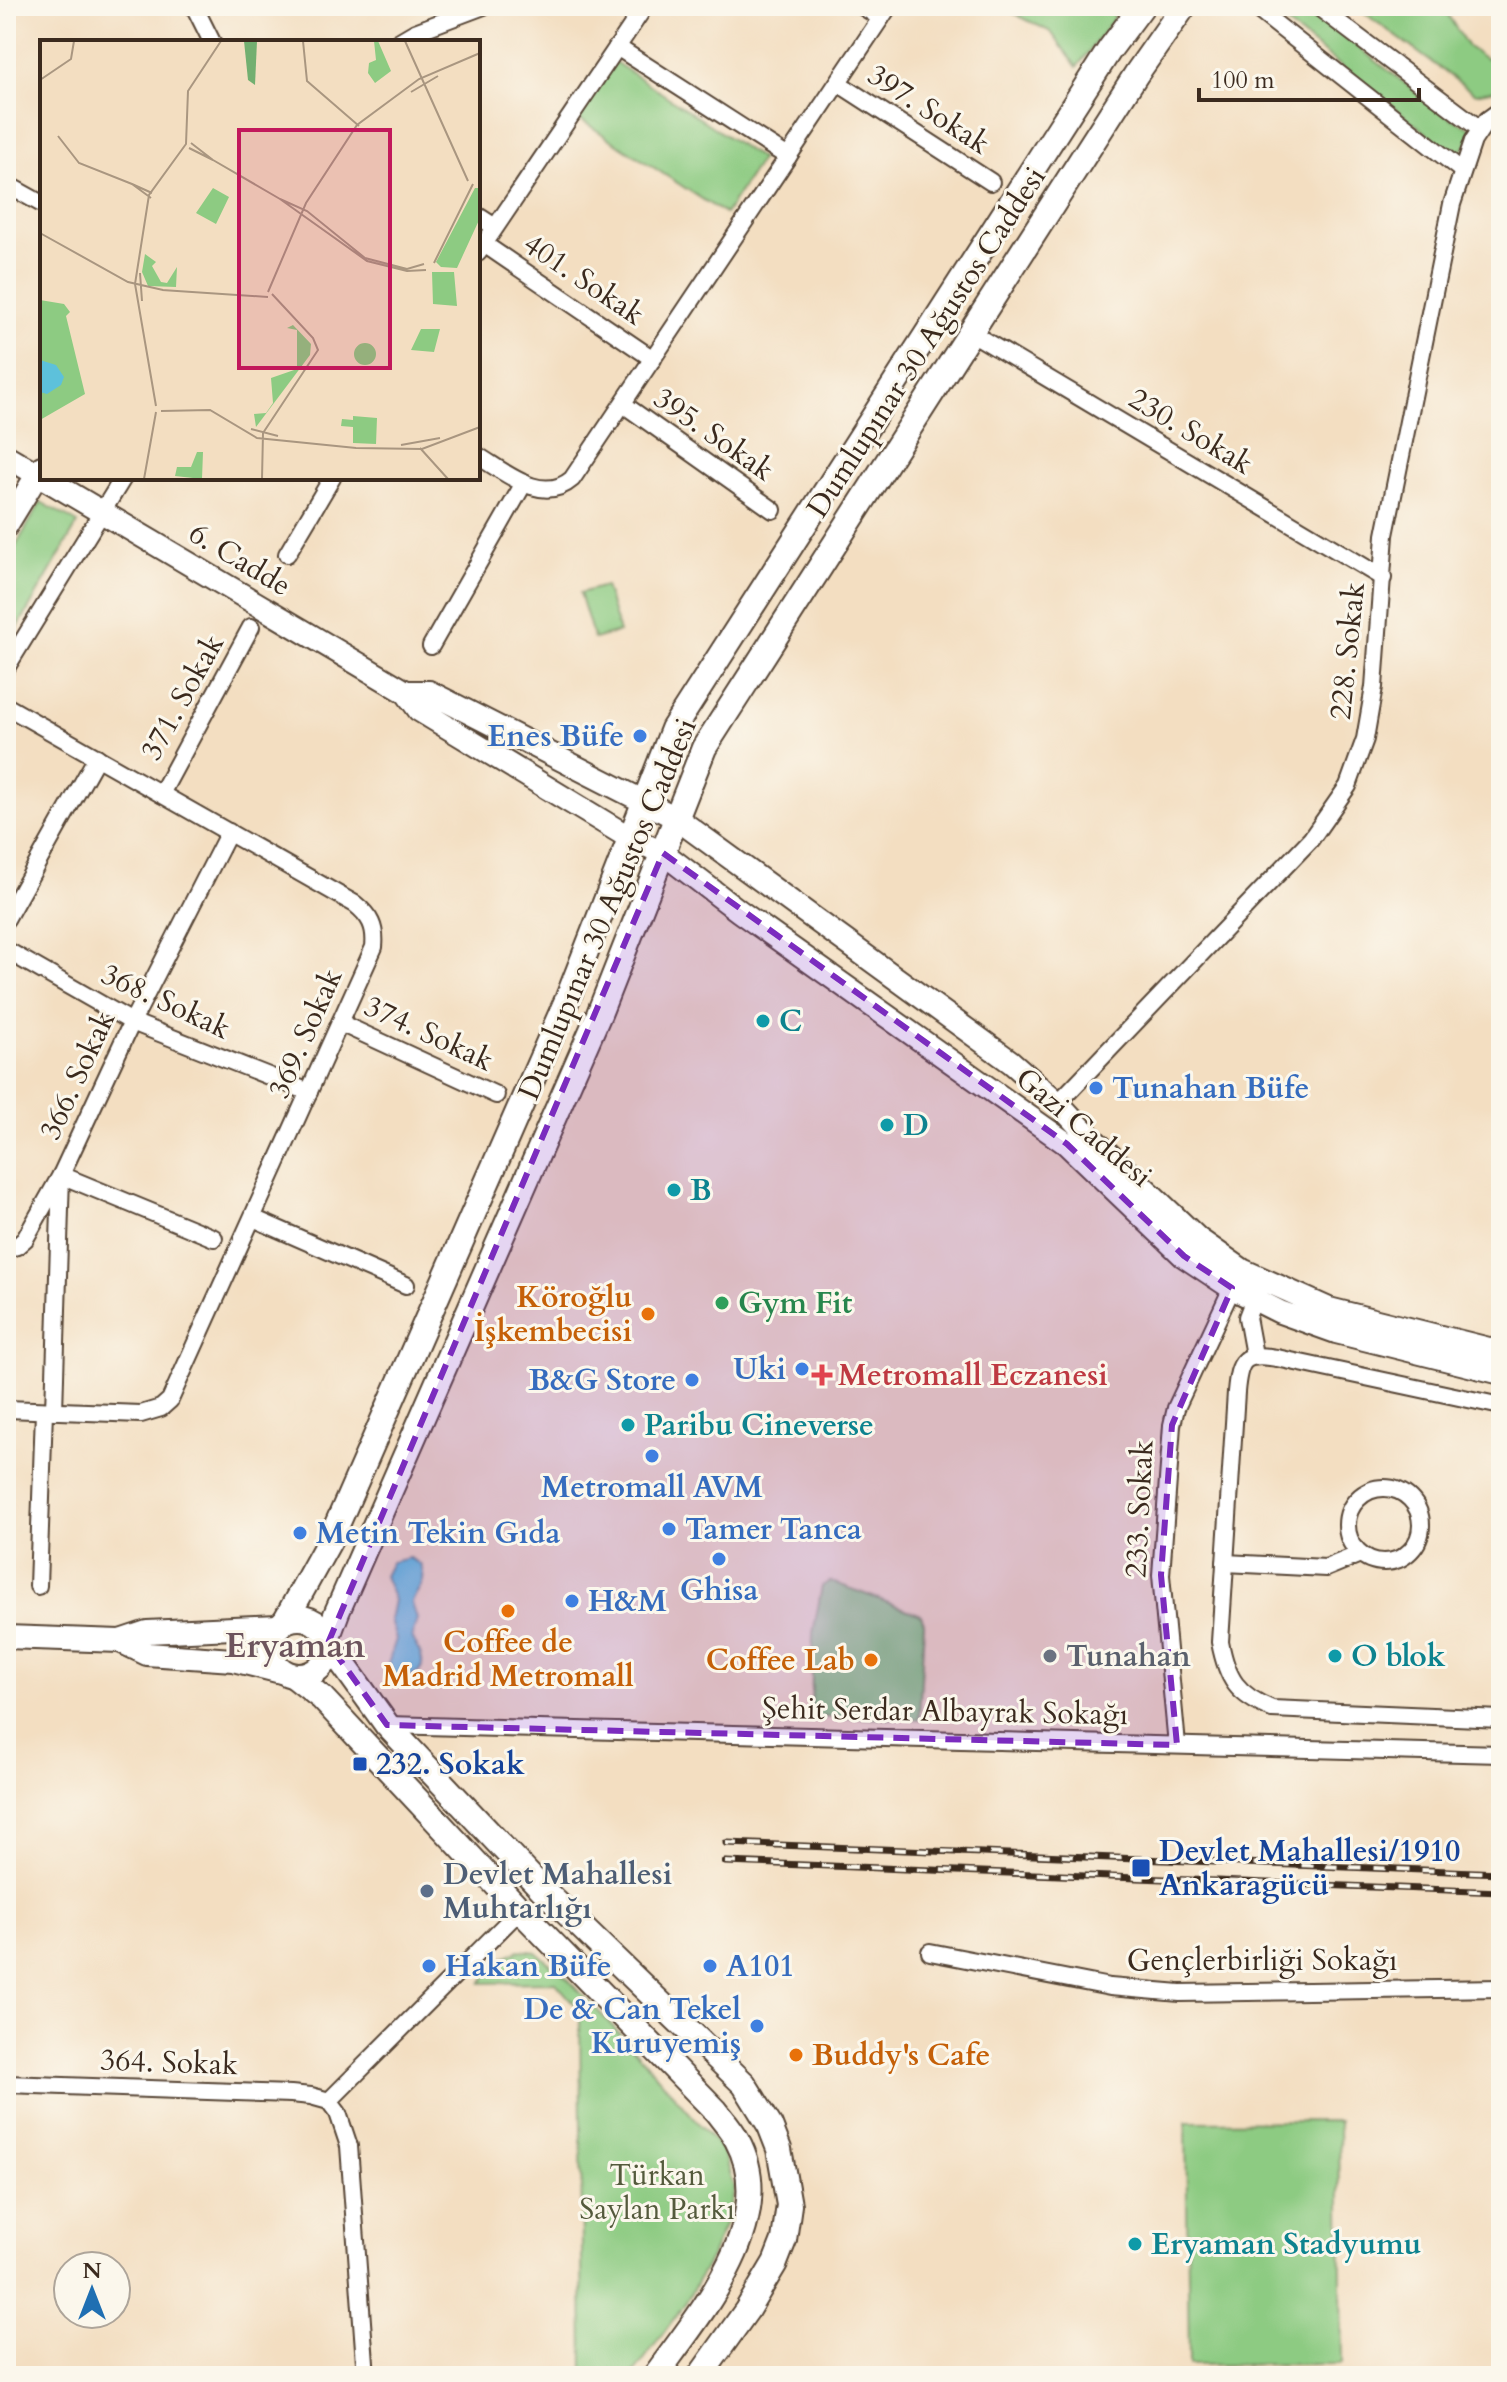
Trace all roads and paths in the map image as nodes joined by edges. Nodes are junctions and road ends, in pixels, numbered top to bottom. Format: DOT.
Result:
graph roads {
  1 [pos="194,6"];
  2 [pos="484,6"];
  3 [pos="645,6"];
  4 [pos="862,6"];
  5 [pos="1184,6"];
  6 [pos="1253,6"];
  7 [pos="1317,6"];
  8 [pos="1136,10"];
  9 [pos="885,12"];
  10 [pos="211,40"];
  11 [pos="401,40"];
  12 [pos="617,47"];
  13 [pos="838,83"];
  14 [pos="1501,110"];
  15 [pos="1480,129"];
  16 [pos="788,157"];
  17 [pos="1461,170"];
  18 [pos="991,182"];
  19 [pos="6,184"];
  20 [pos="40,203"];
  21 [pos="480,217"];
  22 [pos="495,227"];
  23 [pos="481,249"];
  24 [pos="970,332"];
  25 [pos="653,359"];
  26 [pos="623,404"];
  27 [pos="6,456"];
  28 [pos="480,457"];
  29 [pos="40,473"];
  30 [pos="40,475"];
  31 [pos="51,480"];
  32 [pos="122,480"];
  33 [pos="331,480"];
  34 [pos="524,483"];
  35 [pos="773,510"];
  36 [pos="102,512"];
  37 [pos="6,526"];
  38 [pos="287,554"];
  39 [pos="1383,578"];
  40 [pos="251,627"];
  41 [pos="431,646"];
  42 [pos="6,668"];
  43 [pos="406,692"];
  44 [pos="6,706"];
  45 [pos="97,757"];
  46 [pos="161,794"];
  47 [pos="644,803"];
  48 [pos="676,818"];
  49 [pos="229,832"];
  50 [pos="630,838"];
  51 [pos="663,853"];
  52 [pos="6,919"];
  53 [pos="6,950"];
  54 [pos="132,1022"];
  55 [pos="340,1023"];
  56 [pos="1011,1062"];
  57 [pos="991,1088"];
  58 [pos="309,1092"];
  59 [pos="496,1095"];
  60 [pos="1058,1103"];
  61 [pos="61,1175"];
  62 [pos="253,1218"];
  63 [pos="214,1238"];
  64 [pos="6,1249"];
  65 [pos="406,1285"];
  66 [pos="1232,1288"];
  67 [pos="1258,1290"];
  68 [pos="1501,1352"];
  69 [pos="1254,1355"];
  70 [pos="1501,1373"];
  71 [pos="1501,1406"];
  72 [pos="6,1409"];
  73 [pos="49,1411"];
  74 [pos="1360,1554"];
  75 [pos="1225,1563"];
  76 [pos="38,1586"];
  77 [pos="281,1623"];
  78 [pos="6,1637"];
  79 [pos="120,1641"];
  80 [pos="328,1641"];
  81 [pos="290,1674"];
  82 [pos="1501,1719"];
  83 [pos="387,1725"];
  84 [pos="1177,1745"];
  85 [pos="1501,1754"];
  86 [pos="541,1888"];
  87 [pos="520,1910"];
  88 [pos="930,1952"];
  89 [pos="1501,1988"];
  90 [pos="6,2084"];
  91 [pos="329,2101"];
  92 [pos="366,2376"];
  93 [pos="655,2376"];
  94 [pos="700,2376"];
  1 -- 10 [label="street"];
  2 -- 11 [label="street"];
  3 -- 12 [label="street"];
  4 -- 9 [label="street"];
  5 -- 24 [label="main road, Dumlupınar 30 Ağustos Caddesi"];
  6 -- 17 [label="street"];
  7 -- 15 [label="street"];
  8 -- 47 [label="main road, Dumlupınar 30 Ağustos Caddesi"];
  9 -- 13 [label="street"];
  12 -- 16 [label="street"];
  12 -- 22 [label="street"];
  13 -- 16 [label="street"];
  13 -- 18 [label="street, 397. Sokak"];
  14 -- 15 [label="street, 228. Sokak"];
  15 -- 17 [label="street, 228. Sokak"];
  16 -- 25 [label="street"];
  17 -- 39 [label="street, 228. Sokak"];
  19 -- 20 [label="street"];
  21 -- 22 [label="street, 401. Sokak"];
  22 -- 23 [label="street"];
  23 -- 25 [label="street, 401. Sokak"];
  24 -- 39 [label="street, 230. Sokak"];
  24 -- 48 [label="main road, Dumlupınar 30 Ağustos Caddesi"];
  25 -- 26 [label="street"];
  26 -- 34 [label="street"];
  26 -- 35 [label="street, 395. Sokak"];
  27 -- 29 [label="main road, 6. Cadde"];
  28 -- 34 [label="street"];
  30 -- 37 [label="main road"];
  31 -- 36 [label="main road, 6. Cadde"];
  32 -- 36 [label="street"];
  33 -- 38 [label="street"];
  34 -- 41 [label="street"];
  36 -- 42 [label="street"];
  36 -- 43 [label="main road, 6. Cadde"];
  39 -- 60 [label="street, 228. Sokak"];
  40 -- 46 [label="street, 371. Sokak"];
  43 -- 47 [label="main road, 6. Cadde"];
  43 -- 50 [label="main road, 6. Cadde"];
  44 -- 45 [label="street, 369. Sokak"];
  45 -- 46 [label="street, 369. Sokak"];
  45 -- 52 [label="street"];
  46 -- 49 [label="street, 369. Sokak"];
  47 -- 48 [label="main road, 6. Cadde"];
  47 -- 50 [label="main road, Dumlupınar 30 Ağustos Caddesi"];
  48 -- 51 [label="main road, Dumlupınar 30 Ağustos Caddesi"];
  48 -- 56 [label="main road, Gazi Caddesi"];
  49 -- 54 [label="street, 366. Sokak"];
  49 -- 55 [label="street, 369. Sokak"];
  50 -- 51 [label="main road, 6. Cadde"];
  50 -- 77 [label="main road, Dumlupınar 30 Ağustos Caddesi"];
  51 -- 57 [label="main road, Gazi Caddesi"];
  51 -- 80 [label="main road, Dumlupınar 30 Ağustos Caddesi"];
  53 -- 54 [label="street, 368. Sokak"];
  54 -- 58 [label="street, 368. Sokak"];
  54 -- 61 [label="street, 366. Sokak"];
  55 -- 58 [label="street, 369. Sokak"];
  55 -- 59 [label="street, 374. Sokak"];
  56 -- 57 [label="main road"];
  56 -- 60 [label="main road, Gazi Caddesi"];
  57 -- 66 [label="main road, Gazi Caddesi"];
  58 -- 62 [label="street, 369. Sokak"];
  60 -- 67 [label="main road, Gazi Caddesi"];
  61 -- 63 [label="street"];
  61 -- 64 [label="street"];
  61 -- 73 [label="street, 366. Sokak"];
  62 -- 65 [label="street"];
  62 -- 73 [label="street, 369. Sokak"];
  66 -- 67 [label="main road, Gazi Caddesi"];
  66 -- 84 [label="street, 233. Sokak"];
  67 -- 68 [label="main road, Gazi Caddesi"];
  67 -- 69 [label="street"];
  67 -- 70 [label="main road, Gazi Caddesi"];
  69 -- 71 [label="street"];
  69 -- 75 [label="street"];
  72 -- 73 [label="street, 369. Sokak"];
  73 -- 76 [label="street, 366. Sokak"];
  74 -- 74 [label="street"];
  74 -- 75 [label="street"];
  75 -- 82 [label="street"];
  77 -- 79 [label="main road"];
  77 -- 80 [label="main road"];
  77 -- 81 [label="main road"];
  78 -- 79 [label="main road"];
  79 -- 81 [label="main road"];
  80 -- 81 [label="main road"];
  80 -- 83 [label="main road"];
  81 -- 87 [label="main road"];
  83 -- 84 [label="street, Şehit Serdar Albayrak Sokağı"];
  83 -- 86 [label="main road"];
  84 -- 85 [label="street, Şehit Serdar Albayrak Sokağı"];
  86 -- 87 [label="main road"];
  86 -- 94 [label="main road"];
  87 -- 91 [label="street"];
  87 -- 93 [label="main road"];
  88 -- 89 [label="street, Gençlerbirliği Sokağı"];
  90 -- 91 [label="street, 364. Sokak"];
  91 -- 92 [label="street"];
}
